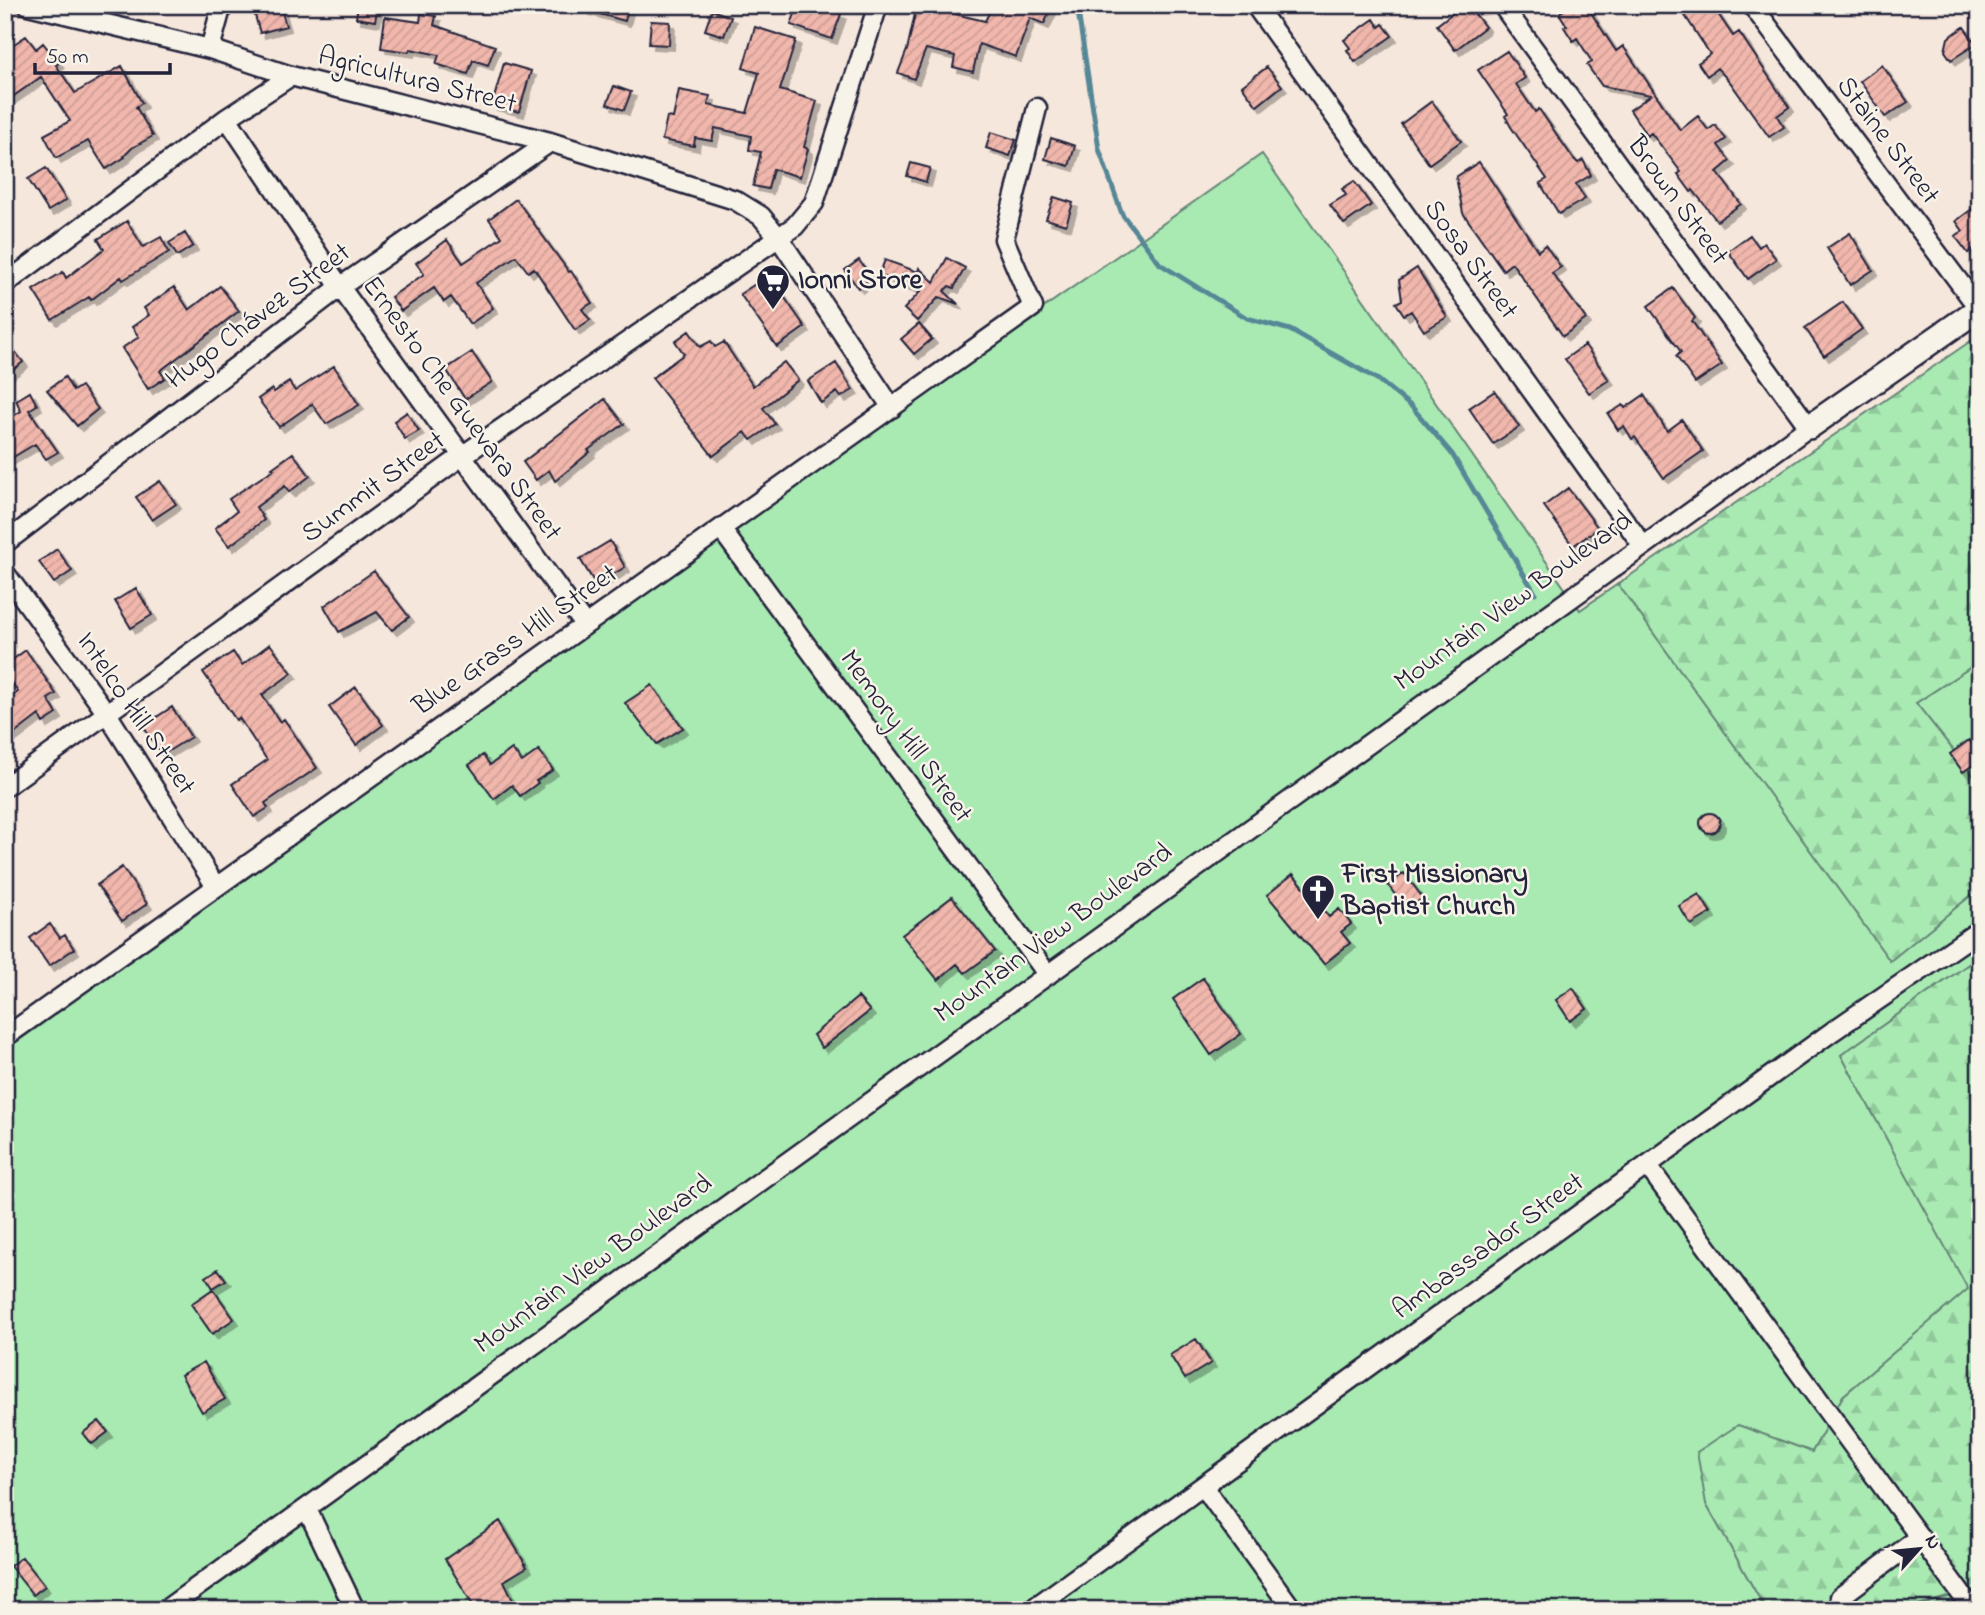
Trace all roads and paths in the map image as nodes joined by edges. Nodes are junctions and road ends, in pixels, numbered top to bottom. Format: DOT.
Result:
graph roads {
  1 [pos="27,5"];
  2 [pos="222,5"];
  3 [pos="878,5"];
  4 [pos="1255,5"];
  5 [pos="1502,5"];
  6 [pos="1752,5"];
  7 [pos="210,49"];
  8 [pos="290,76"];
  9 [pos="1037,108"];
  10 [pos="227,118"];
  11 [pos="551,142"];
  12 [pos="779,238"];
  13 [pos="5,284"];
  14 [pos="340,287"];
  15 [pos="1979,309"];
  16 [pos="892,408"];
  17 [pos="1809,427"];
  18 [pos="462,456"];
  19 [pos="721,529"];
  20 [pos="5,544"];
  21 [pos="1643,546"];
  22 [pos="5,573"];
  23 [pos="584,624"];
  24 [pos="108,715"];
  25 [pos="5,787"];
  26 [pos="216,887"];
  27 [pos="1980,930"];
  28 [pos="1048,975"];
  29 [pos="5,1038"];
  30 [pos="1647,1165"];
  31 [pos="1203,1486"];
  32 [pos="307,1509"];
  33 [pos="1920,1537"];
  34 [pos="165,1610"];
  35 [pos="355,1610"];
  36 [pos="1031,1610"];
  37 [pos="1293,1610"];
  38 [pos="1849,1610"];
  39 [pos="1973,1610"];
  1 -- 7 [label="street, Agricultura Street"];
  2 -- 7 [label="street"];
  3 -- 12 [label="street, Summit Street"];
  4 -- 21 [label="street, Sosa Street"];
  5 -- 17 [label="street, Brown Street"];
  6 -- 15 [label="street, Staine Street"];
  7 -- 8 [label="street, Agricultura Street"];
  8 -- 10 [label="street"];
  8 -- 11 [label="street, Agricultura Street"];
  9 -- 16 [label="street, Blue Grass Hill Street"];
  10 -- 13 [label="street"];
  10 -- 14 [label="street, Ernesto Che Guevara Street"];
  11 -- 12 [label="street, Agricultura Street"];
  11 -- 14 [label="street, Hugo Chávez Street"];
  12 -- 16 [label="street"];
  12 -- 18 [label="street, Summit Street"];
  14 -- 18 [label="street, Ernesto Che Guevara Street"];
  14 -- 20 [label="street, Hugo Chávez Street"];
  15 -- 17 [label="street, Mountain View Boulevard"];
  16 -- 19 [label="street, Blue Grass Hill Street"];
  17 -- 21 [label="street, Mountain View Boulevard"];
  18 -- 23 [label="street, Ernesto Che Guevara Street"];
  18 -- 24 [label="street, Summit Street"];
  19 -- 23 [label="street, Blue Grass Hill Street"];
  19 -- 28 [label="street, Memory Hill Street"];
  21 -- 28 [label="street, Mountain View Boulevard"];
  22 -- 24 [label="street, Intelco Hill Street"];
  23 -- 26 [label="street, Blue Grass Hill Street"];
  24 -- 25 [label="street, Summit Street"];
  24 -- 26 [label="street, Intelco Hill Street"];
  26 -- 29 [label="street, Blue Grass Hill Street"];
  27 -- 30 [label="street, Ambassador Street"];
  28 -- 32 [label="street, Mountain View Boulevard"];
  30 -- 31 [label="street, Ambassador Street"];
  30 -- 33 [label="street"];
  31 -- 36 [label="street, Ambassador Street"];
  31 -- 37 [label="street"];
  32 -- 34 [label="street, Mountain View Boulevard"];
  32 -- 35 [label="street"];
  33 -- 38 [label="street"];
  33 -- 39 [label="street"];
}
